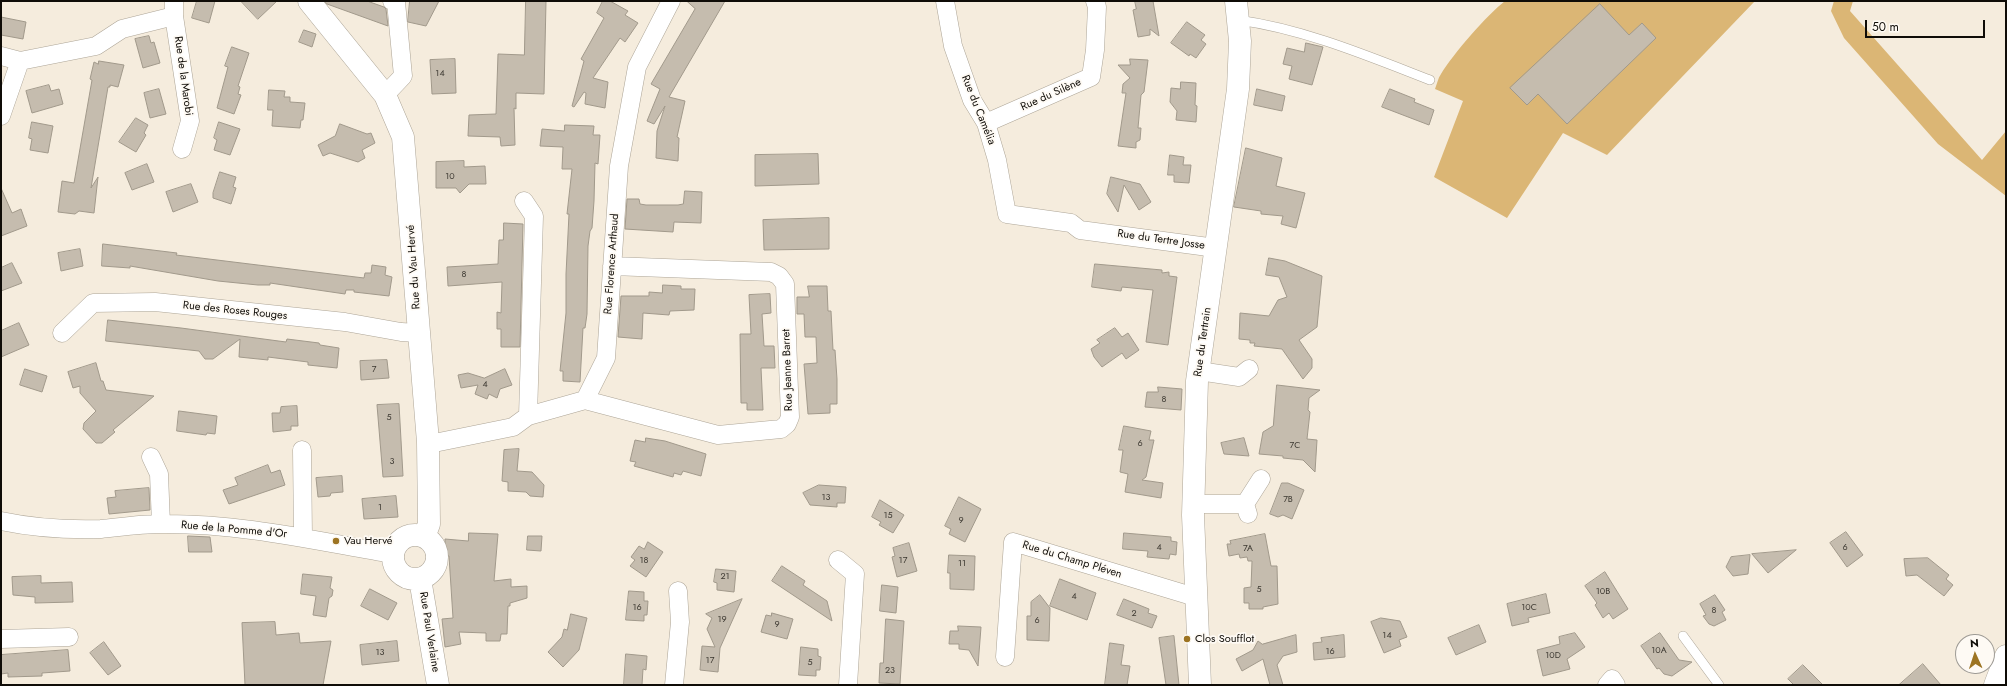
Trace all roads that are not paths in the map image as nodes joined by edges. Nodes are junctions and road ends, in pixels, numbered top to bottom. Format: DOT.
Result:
graph roads {
  1 [pos="308,1"];
  2 [pos="392,1"];
  3 [pos="671,1"];
  4 [pos="945,1"];
  5 [pos="1095,1"];
  6 [pos="174,9"];
  7 [pos="1237,10"];
  8 [pos="1,56"];
  9 [pos="20,61"];
  10 [pos="1430,80"];
  11 [pos="385,95"];
  12 [pos="1,116"];
  13 [pos="986,123"];
  14 [pos="182,149"];
  15 [pos="524,201"];
  16 [pos="1106,232"];
  17 [pos="1216,248"];
  18 [pos="612,266"];
  19 [pos="62,333"];
  20 [pos="419,333"];
  21 [pos="1198,371"];
  22 [pos="1244,377"];
  23 [pos="585,400"];
  24 [pos="528,416"];
  25 [pos="428,442"];
  26 [pos="302,450"];
  27 [pos="151,457"];
  28 [pos="1261,480"];
  29 [pos="1193,504"];
  30 [pos="1,521"];
  31 [pos="161,524"];
  32 [pos="303,537"];
  33 [pos="424,537"];
  34 [pos="393,554"];
  35 [pos="838,560"];
  36 [pos="420,579"];
  37 [pos="678,591"];
  38 [pos="1196,596"];
  39 [pos="1683,636"];
  40 [pos="69,637"];
  41 [pos="1,639"];
  42 [pos="2006,656"];
  43 [pos="1005,657"];
  44 [pos="438,685"];
  45 [pos="674,685"];
  46 [pos="848,685"];
  47 [pos="1200,685"];
  48 [pos="1607,685"];
  49 [pos="1616,685"];
  50 [pos="1719,685"];
  51 [pos="1994,685"];
  1 -- 11 [label="street, Rue du Vau Hervé"];
  2 -- 11 [label="street"];
  3 -- 18 [label="street, Rue Florence Arthaud"];
  4 -- 13 [label="street, Rue du Camélia"];
  5 -- 13 [label="street, Rue du Silène"];
  6 -- 9 [label="street"];
  6 -- 14 [label="street, Rue de la Marobi"];
  7 -- 10 [label="lane"];
  7 -- 17 [label="street, Rue du Tertrain"];
  8 -- 9 [label="street"];
  9 -- 12 [label="street"];
  11 -- 20 [label="street, Rue du Vau Hervé"];
  13 -- 16 [label="street, Rue du Camélia"];
  15 -- 24 [label="street"];
  16 -- 17 [label="street, Rue du Tertre Josse"];
  17 -- 21 [label="street, Rue du Tertrain"];
  18 -- 23 [label="street, Rue Florence Arthaud"];
  18 -- 23 [label="street, Rue Jeanne Barret"];
  19 -- 20 [label="street, Rue des Roses Rouges"];
  20 -- 25 [label="street, Rue du Vau Hervé"];
  21 -- 22 [label="street"];
  21 -- 29 [label="street, Rue du Tertrain"];
  23 -- 24 [label="street"];
  24 -- 25 [label="street"];
  25 -- 33 [label="street, Rue du Vau Hervé"];
  26 -- 32 [label="street"];
  27 -- 31 [label="street"];
  28 -- 29 [label="street"];
  29 -- 38 [label="street, Rue du Tertrain"];
  30 -- 31 [label="street, Rue de la Pomme d'Or"];
  31 -- 32 [label="street, Rue de la Pomme d'Or"];
  32 -- 34 [label="street, Rue de la Pomme d'Or"];
  33 -- 34 [label="street"];
  33 -- 36 [label="street"];
  34 -- 36 [label="street"];
  35 -- 46 [label="street"];
  36 -- 44 [label="street, Rue Paul Verlaine"];
  37 -- 45 [label="street"];
  38 -- 43 [label="street, Rue du Champ Pléven"];
  38 -- 47 [label="street, Rue du Tertrain"];
  39 -- 50 [label="lane"];
  40 -- 41 [label="street"];
  42 -- 51 [label="street"];
  48 -- 49 [label="street"];
}
